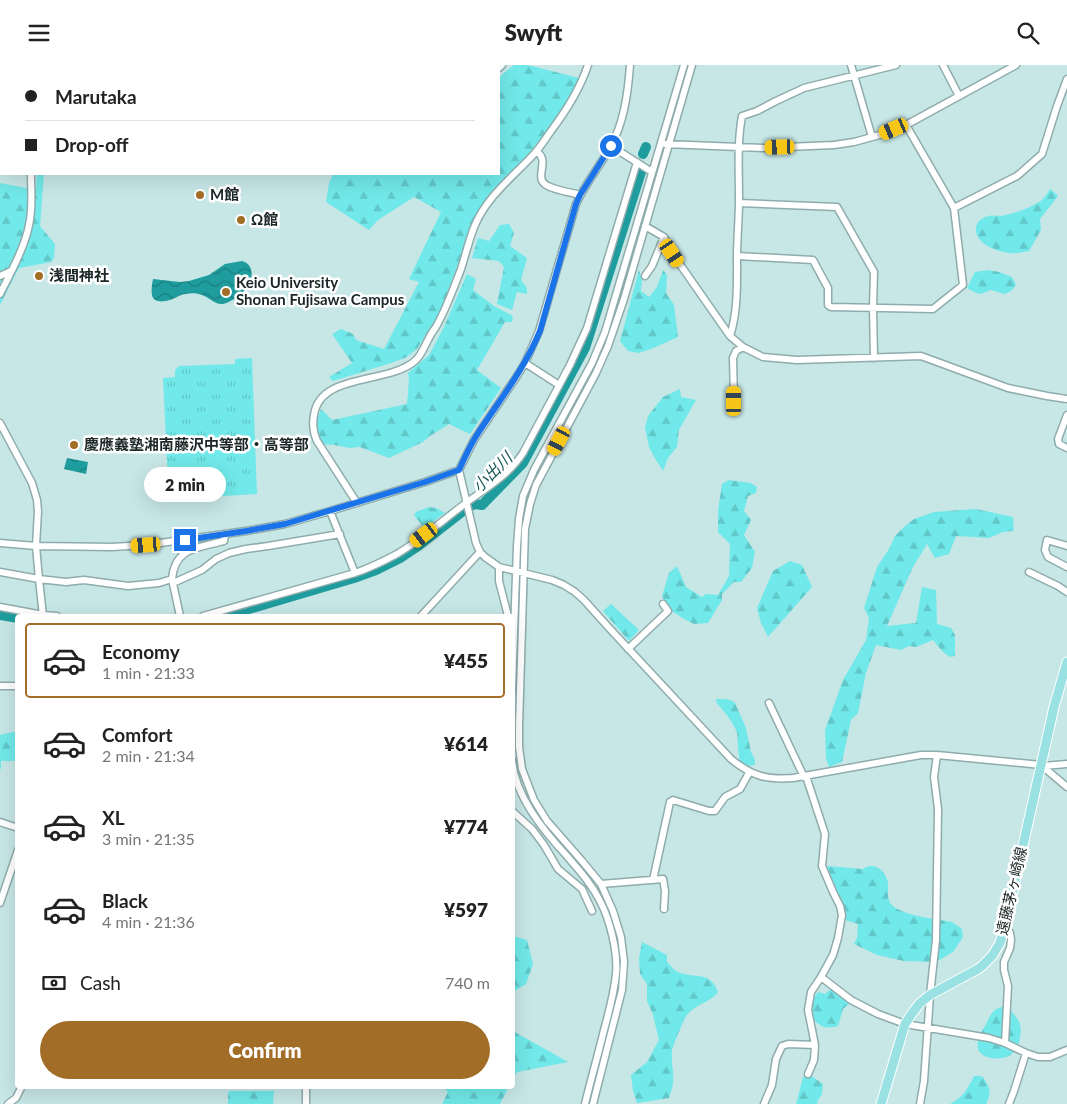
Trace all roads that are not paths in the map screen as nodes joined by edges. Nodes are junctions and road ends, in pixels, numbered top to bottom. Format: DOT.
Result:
graph roads {
  1 [pos="588,65"];
  2 [pos="630,65"];
  3 [pos="684,65"];
  4 [pos="692,65"];
  5 [pos="851,65"];
  6 [pos="896,65"];
  7 [pos="943,65"];
  8 [pos="1016,65"];
  9 [pos="854,75"];
  10 [pos="1067,79"];
  11 [pos="959,95"];
  12 [pos="906,125"];
  13 [pos="872,137"];
  14 [pos="660,143"];
  15 [pos="668,145"];
  16 [pos="611,146"];
  17 [pos="739,148"];
  18 [pos="536,152"];
  19 [pos="637,162"];
  20 [pos="652,172"];
  21 [pos="31,175"];
  22 [pos="580,195"];
  23 [pos="739,203"];
  24 [pos="954,208"];
  25 [pos="646,226"];
  26 [pos="664,237"];
  27 [pos="737,256"];
  28 [pos="11,271"];
  29 [pos="0,275"];
  30 [pos="645,276"];
  31 [pos="0,295"];
  32 [pos="873,308"];
  33 [pos="730,336"];
  34 [pos="744,347"];
  35 [pos="874,358"];
  36 [pos="525,363"];
  37 [pos="559,385"];
  38 [pos="1067,399"];
  39 [pos="734,401"];
  40 [pos="1067,415"];
  41 [pos="0,423"];
  42 [pos="1067,449"];
  43 [pos="459,470"];
  44 [pos="357,503"];
  45 [pos="468,507"];
  46 [pos="330,511"];
  47 [pos="225,534"];
  48 [pos="340,534"];
  49 [pos="0,543"];
  50 [pos="36,546"];
  51 [pos="1067,546"];
  52 [pos="480,552"];
  53 [pos="499,567"];
  54 [pos="1067,567"];
  55 [pos="516,571"];
  56 [pos="0,572"];
  57 [pos="524,572"];
  58 [pos="1030,572"];
  59 [pos="355,573"];
  60 [pos="38,579"];
  61 [pos="172,581"];
  62 [pos="1067,592"];
  63 [pos="663,604"];
  64 [pos="0,607"];
  65 [pos="33,614"];
  66 [pos="43,614"];
  67 [pos="180,614"];
  68 [pos="210,614"];
  69 [pos="423,614"];
  70 [pos="507,614"];
  71 [pos="515,614"];
  72 [pos="628,649"];
  73 [pos="1067,662"];
  74 [pos="0,686"];
  75 [pos="15,686"];
  76 [pos="769,703"];
  77 [pos="937,755"];
  78 [pos="1067,764"];
  79 [pos="1042,765"];
  80 [pos="515,772"];
  81 [pos="749,773"];
  82 [pos="805,776"];
  83 [pos="1067,787"];
  84 [pos="520,791"];
  85 [pos="515,792"];
  86 [pos="515,814"];
  87 [pos="0,822"];
  88 [pos="15,827"];
  89 [pos="15,859"];
  90 [pos="653,880"];
  91 [pos="601,884"];
  92 [pos="0,903"];
  93 [pos="664,909"];
  94 [pos="592,911"];
  95 [pos="1005,926"];
  96 [pos="821,977"];
  97 [pos="930,995"];
  98 [pos="601,1006"];
  99 [pos="610,1007"];
  100 [pos="905,1024"];
  101 [pos="928,1027"];
  102 [pos="1005,1043"];
  103 [pos="815,1045"];
  104 [pos="1067,1049"];
  105 [pos="1026,1053"];
  106 [pos="808,1074"];
  107 [pos="20,1089"];
  108 [pos="306,1089"];
  109 [pos="8,1104"];
  110 [pos="306,1104"];
  111 [pos="585,1104"];
  112 [pos="593,1104"];
  113 [pos="764,1104"];
  114 [pos="881,1104"];
  115 [pos="920,1104"];
  116 [pos="1009,1104"];
  1 -- 18 [label="street"];
  2 -- 16 [label="street"];
  3 -- 14 [label="street"];
  4 -- 15 [label="street"];
  5 -- 9 [label="street"];
  6 -- 9 [label="street"];
  7 -- 11 [label="street"];
  8 -- 11 [label="street"];
  9 -- 13 [label="street"];
  9 -- 17 [label="street"];
  10 -- 24 [label="street"];
  11 -- 12 [label="street"];
  12 -- 13 [label="street"];
  12 -- 24 [label="street"];
  13 -- 17 [label="street"];
  14 -- 15 [label="street"];
  14 -- 20 [label="street"];
  15 -- 17 [label="street"];
  15 -- 25 [label="street"];
  16 -- 19 [label="street"];
  16 -- 22 [label="street"];
  17 -- 23 [label="street"];
  18 -- 22 [label="street"];
  18 -- 44 [label="street"];
  19 -- 20 [label="street"];
  19 -- 37 [label="street"];
  20 -- 55 [label="street"];
  21 -- 28 [label="street"];
  22 -- 36 [label="street"];
  23 -- 27 [label="street"];
  23 -- 32 [label="street"];
  24 -- 32 [label="street"];
  25 -- 26 [label="street"];
  25 -- 57 [label="street"];
  26 -- 30 [label="street"];
  26 -- 33 [label="street"];
  27 -- 32 [label="street"];
  27 -- 33 [label="street"];
  28 -- 29 [label="street"];
  28 -- 31 [label="street"];
  32 -- 35 [label="street"];
  33 -- 34 [label="street"];
  34 -- 35 [label="street"];
  34 -- 39 [label="street"];
  35 -- 38 [label="street"];
  36 -- 37 [label="street"];
  36 -- 43 [label="street"];
  37 -- 45 [label="street"];
  40 -- 42 [label="street"];
  41 -- 50 [label="street"];
  43 -- 44 [label="street"];
  43 -- 45 [label="street"];
  44 -- 46 [label="street"];
  45 -- 52 [label="street"];
  45 -- 59 [label="street"];
  46 -- 47 [label="street"];
  46 -- 48 [label="street"];
  47 -- 50 [label="street"];
  47 -- 61 [label="street"];
  48 -- 59 [label="street"];
  48 -- 61 [label="street"];
  49 -- 50 [label="street"];
  50 -- 60 [label="street"];
  51 -- 54 [label="street"];
  52 -- 53 [label="street"];
  52 -- 69 [label="street"];
  53 -- 55 [label="street"];
  53 -- 70 [label="street"];
  55 -- 57 [label="street"];
  55 -- 71 [label="street"];
  56 -- 60 [label="street"];
  57 -- 72 [label="street"];
  57 -- 91 [label="street"];
  58 -- 62 [label="street"];
  59 -- 68 [label="street"];
  60 -- 61 [label="street"];
  60 -- 66 [label="street"];
  61 -- 67 [label="street"];
  63 -- 72 [label="street"];
  64 -- 65 [label="street"];
  72 -- 81 [label="street"];
  73 -- 79 [label="main road, 遠藤茅ヶ崎線"];
  74 -- 75 [label="street"];
  76 -- 82 [label="street"];
  77 -- 79 [label="street"];
  77 -- 82 [label="street"];
  77 -- 97 [label="street"];
  78 -- 79 [label="street"];
  79 -- 83 [label="street"];
  79 -- 95 [label="main road, 遠藤茅ヶ崎線"];
  80 -- 84 [label="street"];
  81 -- 82 [label="street"];
  81 -- 90 [label="street"];
  82 -- 96 [label="street"];
  84 -- 85 [label="street"];
  84 -- 99 [label="street"];
  86 -- 94 [label="street"];
  87 -- 88 [label="street"];
  89 -- 92 [label="street"];
  90 -- 91 [label="street"];
  90 -- 93 [label="street"];
  91 -- 112 [label="street"];
  95 -- 97 [label="main road, 遠藤茅ヶ崎線"];
  95 -- 102 [label="street"];
  96 -- 100 [label="street"];
  96 -- 103 [label="street"];
  97 -- 100 [label="main road, 遠藤茅ヶ崎線"];
  97 -- 101 [label="street"];
  98 -- 99 [label="street"];
  99 -- 111 [label="street"];
  100 -- 101 [label="street"];
  100 -- 114 [label="main road, 遠藤茅ヶ崎線"];
  101 -- 102 [label="street"];
  101 -- 115 [label="street"];
  102 -- 105 [label="street"];
  103 -- 106 [label="street"];
  103 -- 113 [label="street"];
  104 -- 105 [label="street"];
  105 -- 116 [label="street"];
  107 -- 109 [label="street"];
  108 -- 110 [label="street"];
}
